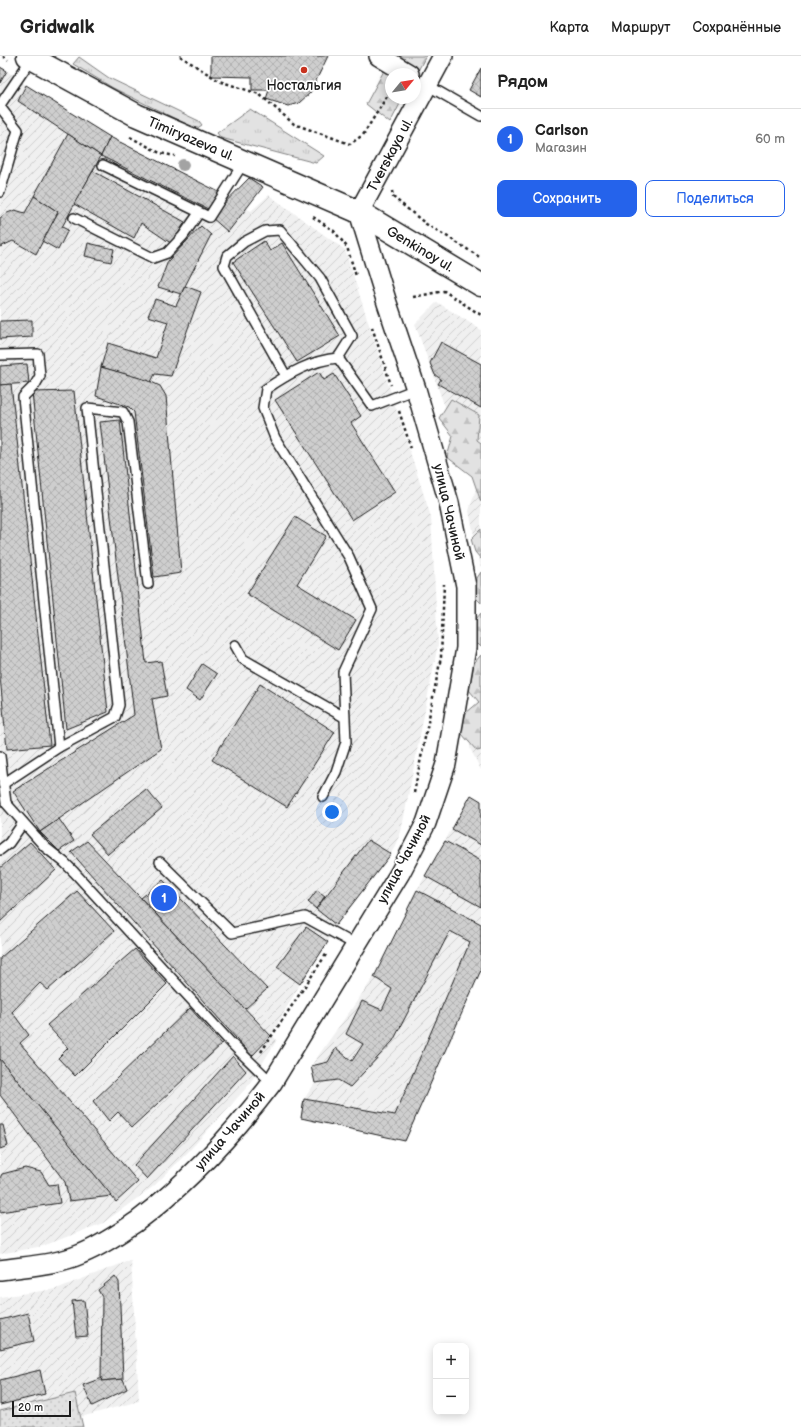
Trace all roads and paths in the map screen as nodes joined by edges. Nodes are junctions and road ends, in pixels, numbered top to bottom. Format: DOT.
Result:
graph roads {
  1 [pos="180,56"];
  2 [pos="379,56"];
  3 [pos="443,56"];
  4 [pos="30,57"];
  5 [pos="399,68"];
  6 [pos="421,81"];
  7 [pos="385,100"];
  8 [pos="410,104"];
  9 [pos="0,106"];
  10 [pos="481,116"];
  11 [pos="244,162"];
  12 [pos="103,165"];
  13 [pos="392,190"];
  14 [pos="0,192"];
  15 [pos="359,212"];
  16 [pos="199,213"];
  17 [pos="74,218"];
  18 [pos="481,258"];
  19 [pos="481,285"];
  20 [pos="413,297"];
  21 [pos="481,315"];
  22 [pos="372,324"];
  23 [pos="0,355"];
  24 [pos="338,358"];
  25 [pos="286,376"];
  26 [pos="416,389"];
  27 [pos="395,398"];
  28 [pos="413,455"];
  29 [pos="443,578"];
  30 [pos="148,584"];
  31 [pos="235,644"];
  32 [pos="344,717"];
  33 [pos="59,747"];
  34 [pos="0,756"];
  35 [pos="3,784"];
  36 [pos="414,795"];
  37 [pos="323,797"];
  38 [pos="23,822"];
  39 [pos="0,850"];
  40 [pos="160,862"];
  41 [pos="338,935"];
  42 [pos="356,945"];
  43 [pos="253,1064"];
  44 [pos="272,1082"];
  45 [pos="0,1270"];
  1 -- 7 [label="path"];
  2 -- 5 [label="street"];
  3 -- 6 [label="street, Tverskaya ul."];
  4 -- 9 [label="lane"];
  4 -- 11 [label="street, Timiryazeva ul."];
  6 -- 10 [label="lane"];
  8 -- 15 [label="street, Tverskaya ul."];
  9 -- 14 [label="lane"];
  11 -- 15 [label="street, Timiryazeva ul."];
  11 -- 16 [label="lane"];
  12 -- 16 [label="lane"];
  13 -- 18 [label="path"];
  15 -- 19 [label="street, Genkinoy ul."];
  15 -- 26 [label="street, улица Чачиной"];
  16 -- 17 [label="lane"];
  20 -- 21 [label="path"];
  22 -- 27 [label="path"];
  23 -- 33 [label="lane"];
  24 -- 25 [label="lane"];
  24 -- 25 [label="lane"];
  24 -- 27 [label="lane"];
  25 -- 32 [label="lane"];
  26 -- 27 [label="lane"];
  26 -- 42 [label="street, улица Чачиной"];
  27 -- 28 [label="path"];
  29 -- 36 [label="path"];
  30 -- 33 [label="lane"];
  31 -- 32 [label="lane"];
  32 -- 37 [label="lane"];
  33 -- 35 [label="lane"];
  34 -- 35 [label="lane"];
  35 -- 38 [label="lane"];
  38 -- 39 [label="lane"];
  38 -- 43 [label="lane"];
  40 -- 41 [label="lane"];
  41 -- 42 [label="lane"];
  41 -- 43 [label="path"];
  42 -- 44 [label="street, улица Чачиной"];
  43 -- 44 [label="lane"];
  44 -- 45 [label="street, улица Чачиной"];
}
